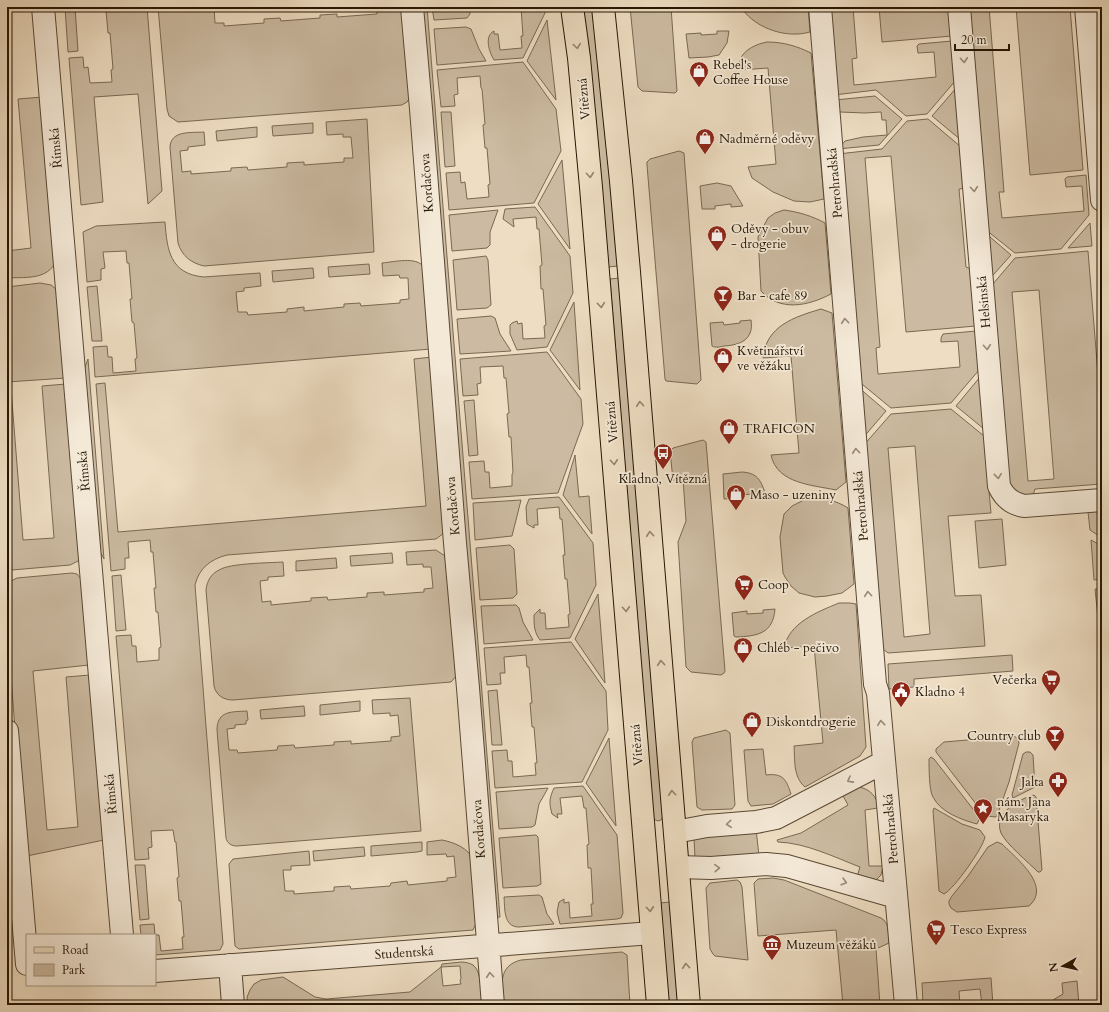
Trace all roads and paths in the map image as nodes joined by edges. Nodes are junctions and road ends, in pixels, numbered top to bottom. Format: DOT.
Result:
graph roads {
  1 [pos="43,7"];
  2 [pos="412,7"];
  3 [pos="572,7"];
  4 [pos="603,7"];
  5 [pos="820,7"];
  6 [pos="959,7"];
  7 [pos="1086,7"];
  8 [pos="1102,200"];
  9 [pos="1102,500"];
  10 [pos="7,730"];
  11 [pos="884,762"];
  12 [pos="675,832"];
  13 [pos="644,837"];
  14 [pos="678,867"];
  15 [pos="647,870"];
  16 [pos="896,897"];
  17 [pos="14,910"];
  18 [pos="652,933"];
  19 [pos="122,934"];
  20 [pos="488,946"];
  21 [pos="26,960"];
  22 [pos="230,965"];
  23 [pos="156,971"];
  24 [pos="233,1005"];
  25 [pos="493,1005"];
  26 [pos="658,1005"];
  27 [pos="689,1005"];
  28 [pos="906,1005"];
  1 -- 19 [label="street, Římská"];
  2 -- 20 [label="street, Kordačova"];
  3 -- 13 [label="main road, Vítězná, one-way"];
  12 -- 4 [label="main road, one-way"];
  11 -- 5 [label="street, Petrohradská, one-way"];
  6 -- 9 [label="street, Helsinská, one-way"];
  7 -- 8 [label="street"];
  10 -- 17 [label="street"];
  11 -- 12 [label="street, one-way"];
  11 -- 16 [label="street, Petrohradská"];
  12 -- 13 [label="main road"];
  12 -- 14 [label="main road"];
  13 -- 15 [label="main road, Vítězná"];
  14 -- 15 [label="main road"];
  14 -- 16 [label="street, one-way"];
  27 -- 14 [label="main road, one-way"];
  15 -- 18 [label="main road, Vítězná, one-way"];
  16 -- 28 [label="street, Petrohradská"];
  17 -- 21 [label="street"];
  18 -- 20 [label="street, Studentská"];
  18 -- 26 [label="main road, Vítězná"];
  20 -- 22 [label="street, Studentská"];
  25 -- 20 [label="street, Kordačova, one-way"];
  22 -- 23 [label="street, Studentská"];
  22 -- 24 [label="street"];
}
